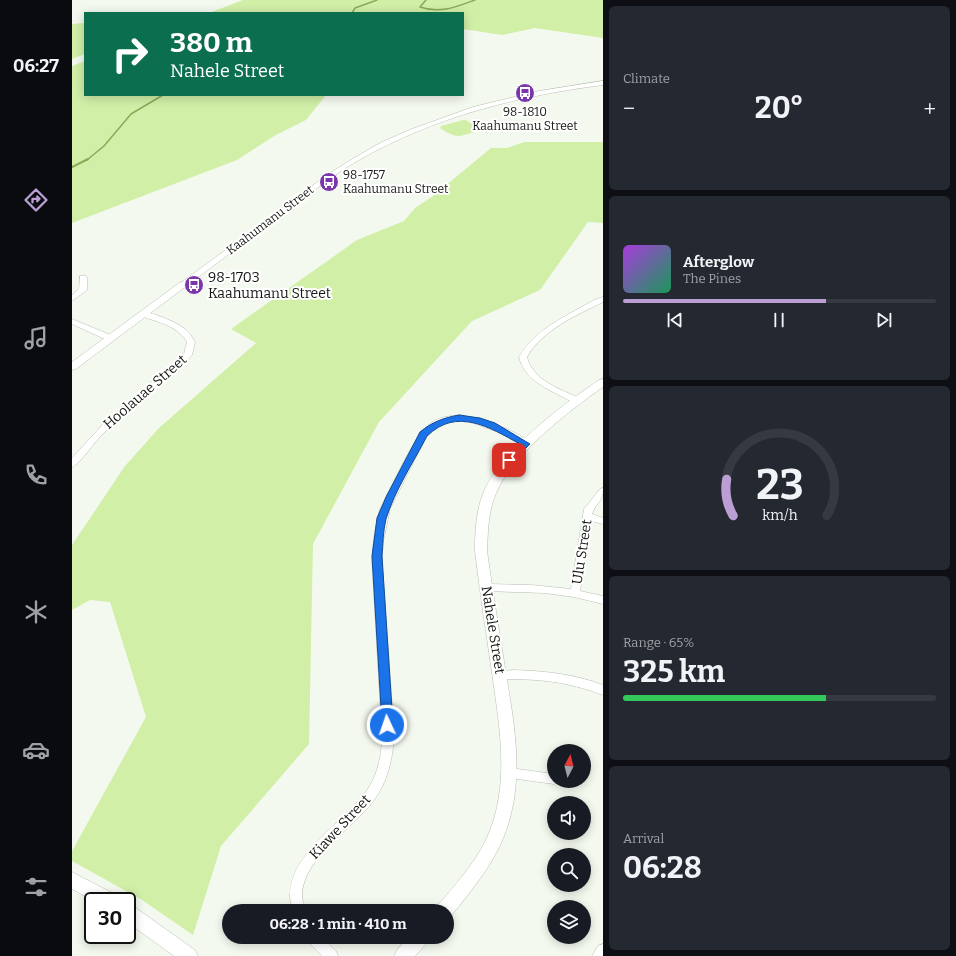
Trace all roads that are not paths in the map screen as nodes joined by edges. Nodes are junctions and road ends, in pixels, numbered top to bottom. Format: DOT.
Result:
graph roads {
  1 [pos="603,83"];
  2 [pos="83,278"];
  3 [pos="182,285"];
  4 [pos="72,299"];
  5 [pos="603,300"];
  6 [pos="144,314"];
  7 [pos="72,321"];
  8 [pos="110,338"];
  9 [pos="72,367"];
  10 [pos="603,382"];
  11 [pos="578,401"];
  12 [pos="525,444"];
  13 [pos="72,464"];
  14 [pos="603,491"];
  15 [pos="587,516"];
  16 [pos="603,521"];
  17 [pos="487,588"];
  18 [pos="575,593"];
  19 [pos="603,600"];
  20 [pos="500,675"];
  21 [pos="603,690"];
  22 [pos="510,773"];
  23 [pos="547,778"];
  24 [pos="72,880"];
  25 [pos="94,892"];
  26 [pos="298,904"];
  27 [pos="450,904"];
  28 [pos="136,918"];
  29 [pos="320,944"];
  30 [pos="414,944"];
  31 [pos="603,951"];
  32 [pos="189,956"];
  33 [pos="331,956"];
  34 [pos="404,956"];
  35 [pos="599,956"];
  1 -- 3 [label="street, Kaahumanu Street"];
  2 -- 4 [label="street"];
  3 -- 6 [label="street, Kaahumanu Street"];
  5 -- 11 [label="street"];
  6 -- 8 [label="street, Kaahumanu Street"];
  6 -- 13 [label="street, Hoolauae Street"];
  7 -- 8 [label="street"];
  8 -- 9 [label="street, Kaahumanu Street"];
  10 -- 11 [label="street, Nahele Street"];
  11 -- 12 [label="street, Nahele Street"];
  12 -- 17 [label="street, Nahele Street"];
  12 -- 26 [label="street, Kiawe Street"];
  14 -- 15 [label="street, Ulu Street"];
  15 -- 16 [label="street"];
  15 -- 18 [label="street, Ulu Street"];
  17 -- 18 [label="street"];
  17 -- 20 [label="street, Nahele Street"];
  18 -- 19 [label="street"];
  20 -- 21 [label="street"];
  20 -- 22 [label="street, Nahele Street"];
  22 -- 23 [label="street"];
  22 -- 27 [label="street, Nahele Street"];
  24 -- 25 [label="street"];
  28 -- 32 [label="street"];
  29 -- 33 [label="street"];
  30 -- 34 [label="street"];
  31 -- 35 [label="street"];
}
